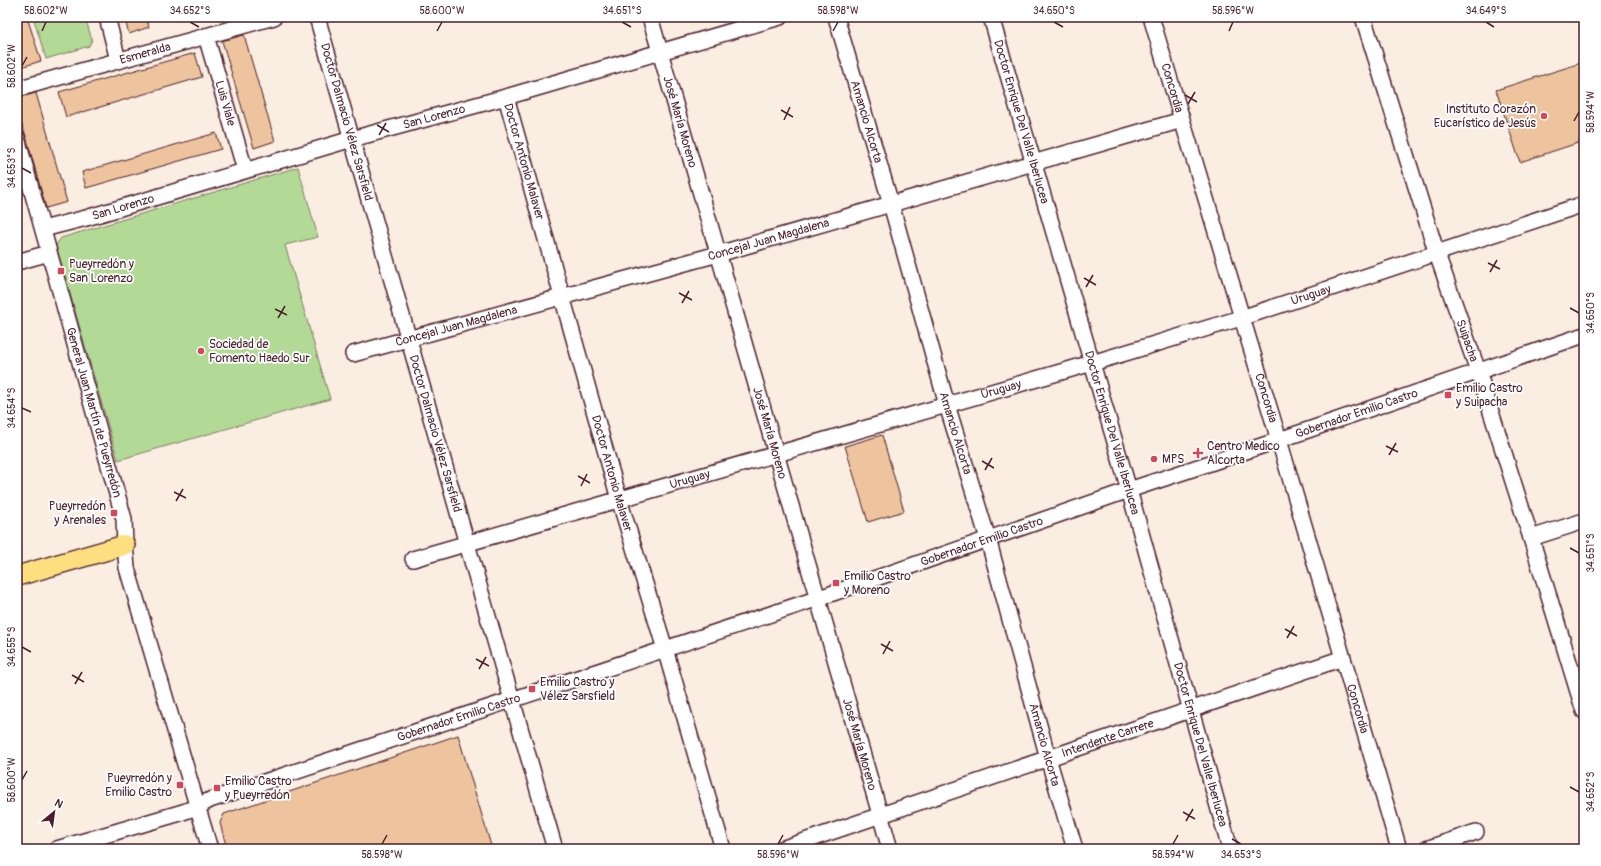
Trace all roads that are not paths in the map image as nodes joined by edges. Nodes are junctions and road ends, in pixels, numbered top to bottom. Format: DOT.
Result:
graph roads {
  1 [pos="107,17"];
  2 [pos="274,17"];
  3 [pos="317,17"];
  4 [pos="650,17"];
  5 [pos="780,17"];
  6 [pos="836,17"];
  7 [pos="991,17"];
  8 [pos="1151,17"];
  9 [pos="1363,17"];
  10 [pos="206,36"];
  11 [pos="660,52"];
  12 [pos="118,60"];
  13 [pos="17,89"];
  14 [pos="506,97"];
  15 [pos="1182,120"];
  16 [pos="17,138"];
  17 [pos="352,139"];
  18 [pos="1033,162"];
  19 [pos="245,170"];
  20 [pos="891,204"];
  21 [pos="1584,204"];
  22 [pos="43,229"];
  23 [pos="49,253"];
  24 [pos="718,254"];
  25 [pos="1437,254"];
  26 [pos="17,262"];
  27 [pos="563,297"];
  28 [pos="1241,318"];
  29 [pos="1584,335"];
  30 [pos="409,340"];
  31 [pos="353,354"];
  32 [pos="1092,363"];
  33 [pos="1478,371"];
  34 [pos="947,405"];
  35 [pos="1279,440"];
  36 [pos="777,454"];
  37 [pos="1129,490"];
  38 [pos="619,499"];
  39 [pos="1584,521"];
  40 [pos="1531,538"];
  41 [pos="988,539"];
  42 [pos="467,544"];
  43 [pos="124,545"];
  44 [pos="413,559"];
  45 [pos="17,576"];
  46 [pos="818,598"];
  47 [pos="665,649"];
  48 [pos="1343,658"];
  49 [pos="1579,675"];
  50 [pos="511,700"];
  51 [pos="1190,709"];
  52 [pos="1584,711"];
  53 [pos="1048,758"];
  54 [pos="197,807"];
  55 [pos="881,815"];
  56 [pos="1476,832"];
  57 [pos="57,849"];
  58 [pos="210,849"];
  59 [pos="555,849"];
  60 [pos="723,849"];
  61 [pos="781,849"];
  62 [pos="890,849"];
  63 [pos="1075,849"];
  64 [pos="1230,849"];
  65 [pos="1399,849"];
  66 [pos="1426,849"];
  1 -- 12 [label="street"];
  2 -- 10 [label="street, Esmeralda"];
  3 -- 17 [label="street, Doctor Dalmacio Vélez Sarsfield"];
  4 -- 11 [label="street, José María Moreno"];
  5 -- 11 [label="street, San Lorenzo"];
  6 -- 20 [label="street, Amancio Alcorta"];
  7 -- 18 [label="street, Doctor Enrique Del Valle Iberlucea"];
  8 -- 15 [label="street, Concordia"];
  9 -- 25 [label="street, Suipacha"];
  10 -- 12 [label="street, Esmeralda"];
  10 -- 19 [label="street, Luis Viale"];
  11 -- 14 [label="street, San Lorenzo"];
  11 -- 24 [label="street, José María Moreno"];
  12 -- 13 [label="street, Esmeralda"];
  14 -- 17 [label="street, San Lorenzo"];
  14 -- 27 [label="street, Doctor Antonio Malaver"];
  15 -- 18 [label="street, Concejal Juan Magdalena"];
  15 -- 28 [label="street, Concordia"];
  16 -- 22 [label="street, General Juan Martín de Pueyrredón"];
  17 -- 19 [label="street, San Lorenzo"];
  17 -- 30 [label="street, Doctor Dalmacio Vélez Sarsfield"];
  18 -- 20 [label="street, Concejal Juan Magdalena"];
  18 -- 32 [label="street, Doctor Enrique Del Valle Iberlucea"];
  19 -- 22 [label="street, San Lorenzo"];
  20 -- 24 [label="street, Concejal Juan Magdalena"];
  20 -- 34 [label="street, Amancio Alcorta"];
  21 -- 25 [label="street, Uruguay"];
  22 -- 23 [label="street, General Juan Martín de Pueyrredón"];
  23 -- 26 [label="street"];
  23 -- 43 [label="street, General Juan Martín de Pueyrredón"];
  24 -- 27 [label="street, Concejal Juan Magdalena"];
  24 -- 36 [label="street, José María Moreno"];
  25 -- 28 [label="street, Uruguay"];
  25 -- 33 [label="street, Suipacha"];
  27 -- 30 [label="street, Concejal Juan Magdalena"];
  27 -- 38 [label="street, Doctor Antonio Malaver"];
  28 -- 32 [label="street, Uruguay"];
  28 -- 35 [label="street, Concordia"];
  29 -- 33 [label="street, Gobernador Emilio Castro"];
  30 -- 31 [label="street, Concejal Juan Magdalena"];
  30 -- 42 [label="street, Doctor Dalmacio Vélez Sarsfield"];
  32 -- 34 [label="street, Uruguay"];
  32 -- 37 [label="street, Doctor Enrique Del Valle Iberlucea"];
  33 -- 35 [label="street, Gobernador Emilio Castro"];
  33 -- 40 [label="street, Suipacha"];
  34 -- 36 [label="street, Uruguay"];
  34 -- 41 [label="street, Amancio Alcorta"];
  35 -- 37 [label="street, Gobernador Emilio Castro"];
  35 -- 48 [label="street, Concordia"];
  36 -- 38 [label="street, Uruguay"];
  36 -- 46 [label="street, José María Moreno"];
  37 -- 41 [label="street, Gobernador Emilio Castro"];
  37 -- 51 [label="street, Doctor Enrique Del Valle Iberlucea"];
  38 -- 42 [label="street, Uruguay"];
  38 -- 47 [label="street, Doctor Antonio Malaver"];
  39 -- 40 [label="street"];
  40 -- 49 [label="street, Suipacha"];
  41 -- 46 [label="street, Gobernador Emilio Castro"];
  41 -- 53 [label="street, Amancio Alcorta"];
  42 -- 44 [label="street, Uruguay"];
  42 -- 50 [label="street, Doctor Dalmacio Vélez Sarsfield"];
  43 -- 45 [label="main road"];
  43 -- 54 [label="street, General Juan Martín de Pueyrredón"];
  46 -- 47 [label="street, Gobernador Emilio Castro"];
  46 -- 55 [label="street, José María Moreno"];
  47 -- 50 [label="street, Gobernador Emilio Castro"];
  47 -- 60 [label="street, Doctor Antonio Malaver"];
  48 -- 51 [label="street, Intendente Carrere"];
  48 -- 65 [label="street, Concordia"];
  49 -- 52 [label="street, Suipacha"];
  50 -- 54 [label="street, Gobernador Emilio Castro"];
  50 -- 59 [label="street, Doctor Dalmacio Vélez Sarsfield"];
  51 -- 53 [label="street, Intendente Carrere"];
  51 -- 64 [label="street, Doctor Enrique Del Valle Iberlucea"];
  53 -- 55 [label="street, Intendente Carrere"];
  53 -- 63 [label="street, Amancio Alcorta"];
  54 -- 57 [label="street, Gobernador Emilio Castro"];
  54 -- 58 [label="street, General Juan Martín de Pueyrredón"];
  55 -- 61 [label="street, Intendente Carrere"];
  55 -- 62 [label="street, José María Moreno"];
  56 -- 66 [label="street"];
}
